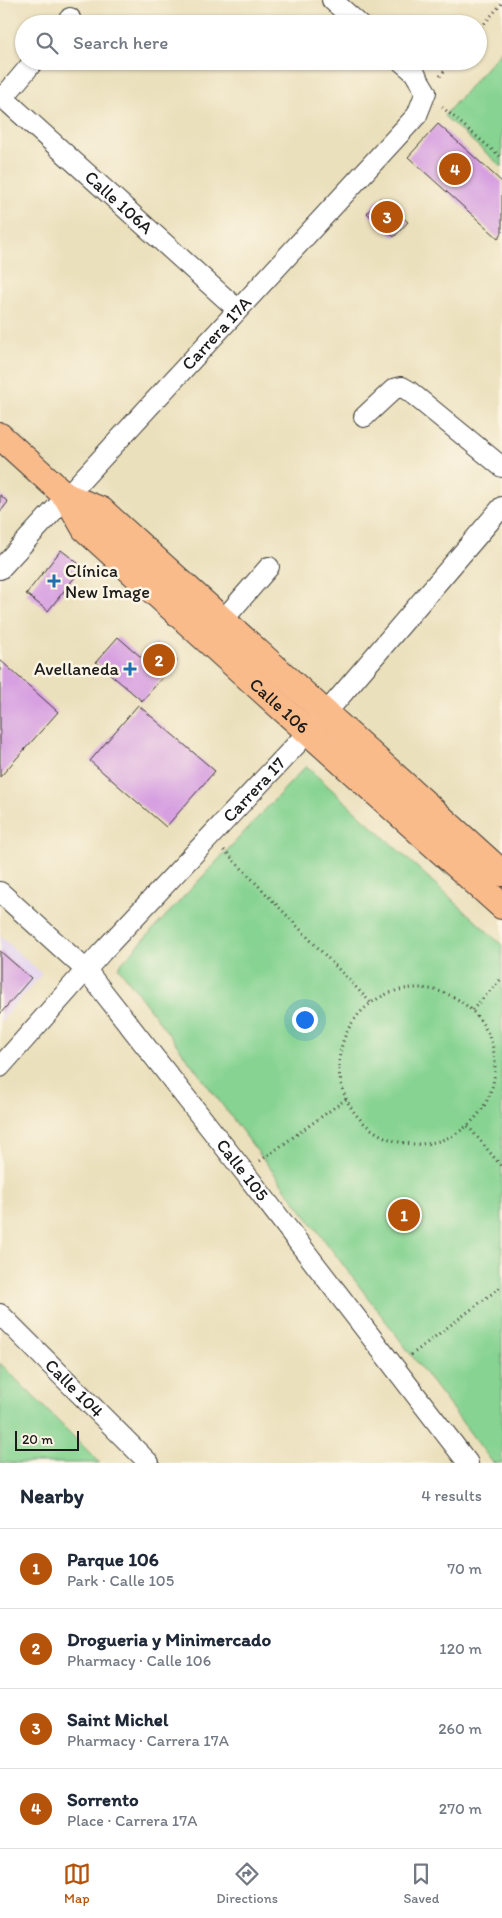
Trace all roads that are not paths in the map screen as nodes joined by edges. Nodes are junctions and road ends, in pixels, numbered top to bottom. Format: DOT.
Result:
graph roads {
  1 [pos="332,0"];
  2 [pos="349,15"];
  3 [pos="26,70"];
  4 [pos="412,70"];
  5 [pos="2,96"];
  6 [pos="237,309"];
  7 [pos="364,417"];
  8 [pos="0,436"];
  9 [pos="502,467"];
  10 [pos="66,496"];
  11 [pos="502,507"];
  12 [pos="269,567"];
  13 [pos="0,569"];
  14 [pos="223,620"];
  15 [pos="326,713"];
  16 [pos="308,732"];
  17 [pos="502,872"];
  18 [pos="0,892"];
  19 [pos="502,906"];
  20 [pos="86,970"];
  21 [pos="0,1067"];
  22 [pos="0,1314"];
  23 [pos="150,1463"];
  24 [pos="468,1463"];
  1 -- 2 [label="street"];
  3 -- 5 [label="street"];
  4 -- 6 [label="street, Carrera 17A"];
  5 -- 6 [label="street, Calle 106A"];
  6 -- 10 [label="street, Carrera 17A"];
  7 -- 9 [label="street"];
  8 -- 10 [label="main road, Calle 106"];
  10 -- 13 [label="street, Carrera 17A"];
  10 -- 14 [label="main road, Calle 106"];
  10 -- 16 [label="main road, Calle 106"];
  11 -- 15 [label="street, Carrera 17"];
  12 -- 14 [label="street"];
  14 -- 15 [label="main road, Calle 106"];
  15 -- 16 [label="street, Carrera 17"];
  15 -- 17 [label="main road, Calle 106"];
  16 -- 19 [label="main road, Calle 106"];
  16 -- 20 [label="street, Carrera 17"];
  18 -- 20 [label="street, Calle 105"];
  20 -- 21 [label="street, Carrera 17"];
  20 -- 24 [label="street, Calle 105"];
  22 -- 23 [label="street, Calle 104"];
}
